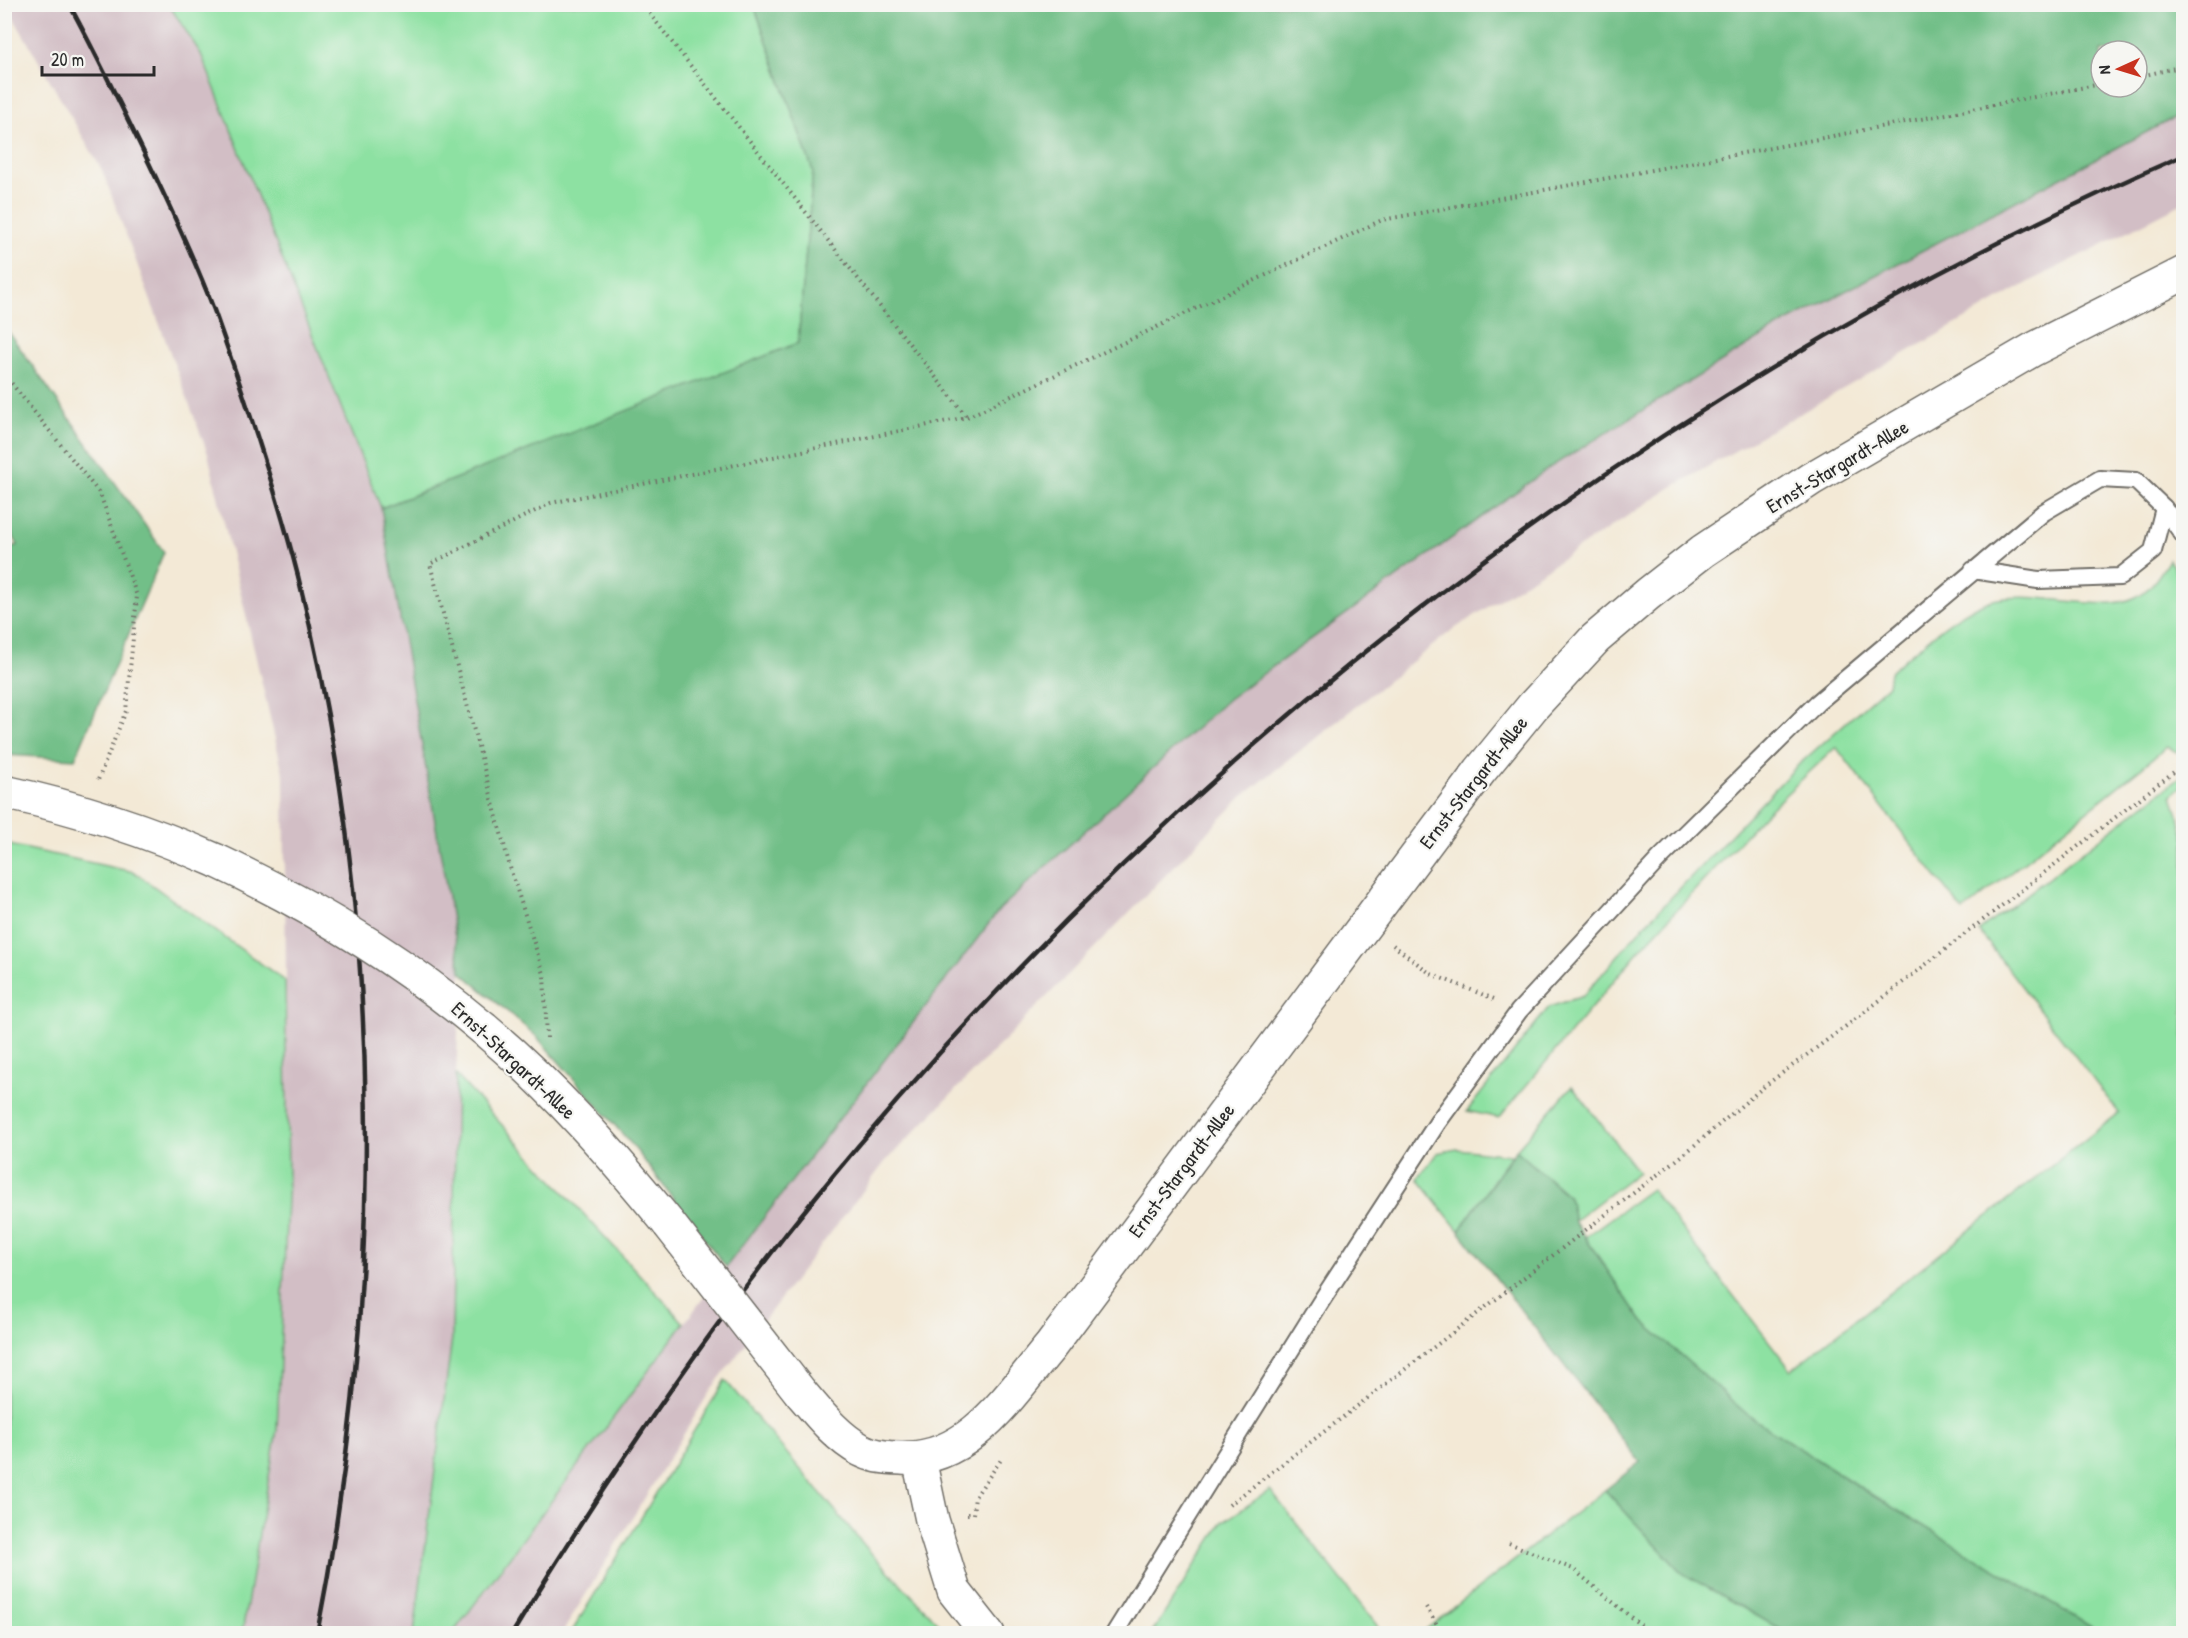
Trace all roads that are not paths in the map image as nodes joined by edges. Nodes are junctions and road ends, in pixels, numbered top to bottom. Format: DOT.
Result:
graph roads {
  1 [pos="2184,273"];
  2 [pos="2164,508"];
  3 [pos="2184,537"];
  4 [pos="1973,570"];
  5 [pos="4,792"];
  6 [pos="919,1459"];
  7 [pos="988,1634"];
  8 [pos="1114,1634"];
  1 -- 6 [label="street, Ernst-Stargardt-Allee"];
  2 -- 3 [label="lane"];
  2 -- 4 [label="lane"];
  2 -- 4 [label="lane"];
  4 -- 8 [label="lane"];
  5 -- 6 [label="street, Ernst-Stargardt-Allee, bridge"];
  6 -- 7 [label="street"];
}
